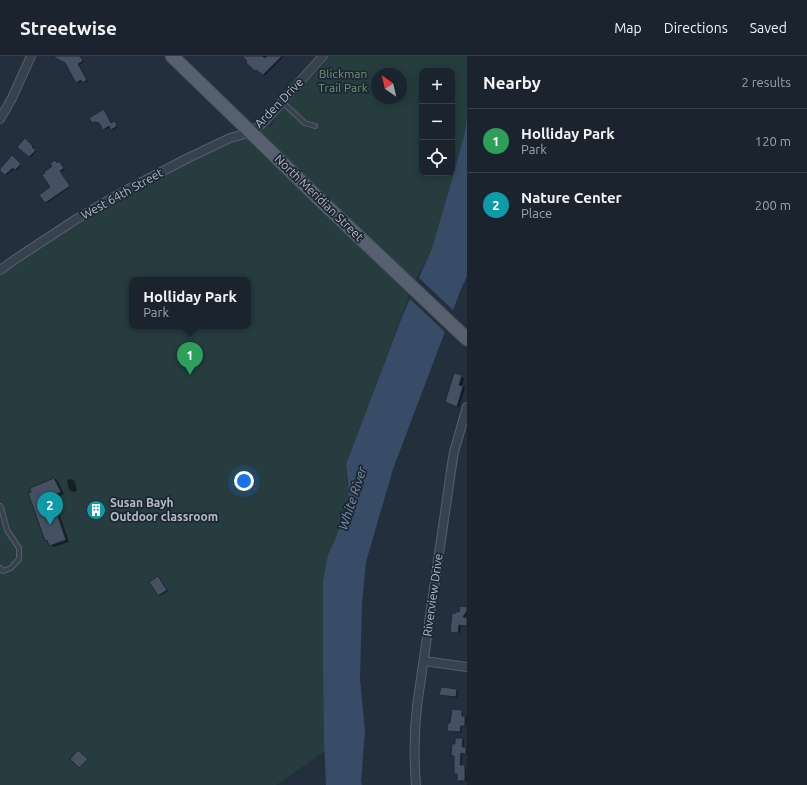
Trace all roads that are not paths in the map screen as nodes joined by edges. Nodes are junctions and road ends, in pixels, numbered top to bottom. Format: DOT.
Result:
graph roads {
  1 [pos="31,56"];
  2 [pos="172,56"];
  3 [pos="318,58"];
  4 [pos="282,102"];
  5 [pos="0,119"];
  6 [pos="316,126"];
  7 [pos="251,132"];
  8 [pos="0,270"];
  9 [pos="467,339"];
  10 [pos="467,407"];
  11 [pos="0,506"];
  12 [pos="0,568"];
  13 [pos="424,661"];
  14 [pos="467,667"];
  15 [pos="416,785"];
  1 -- 5 [label="street"];
  2 -- 7 [label="main road, North Meridian Street"];
  3 -- 4 [label="street, Arden Drive"];
  4 -- 6 [label="lane"];
  4 -- 7 [label="street, Arden Drive"];
  7 -- 8 [label="street, West 64th Street"];
  7 -- 9 [label="main road, North Meridian Street"];
  10 -- 13 [label="street, Riverview Drive"];
  11 -- 12 [label="lane"];
  13 -- 14 [label="street"];
  13 -- 15 [label="street, Riverview Drive"];
}
